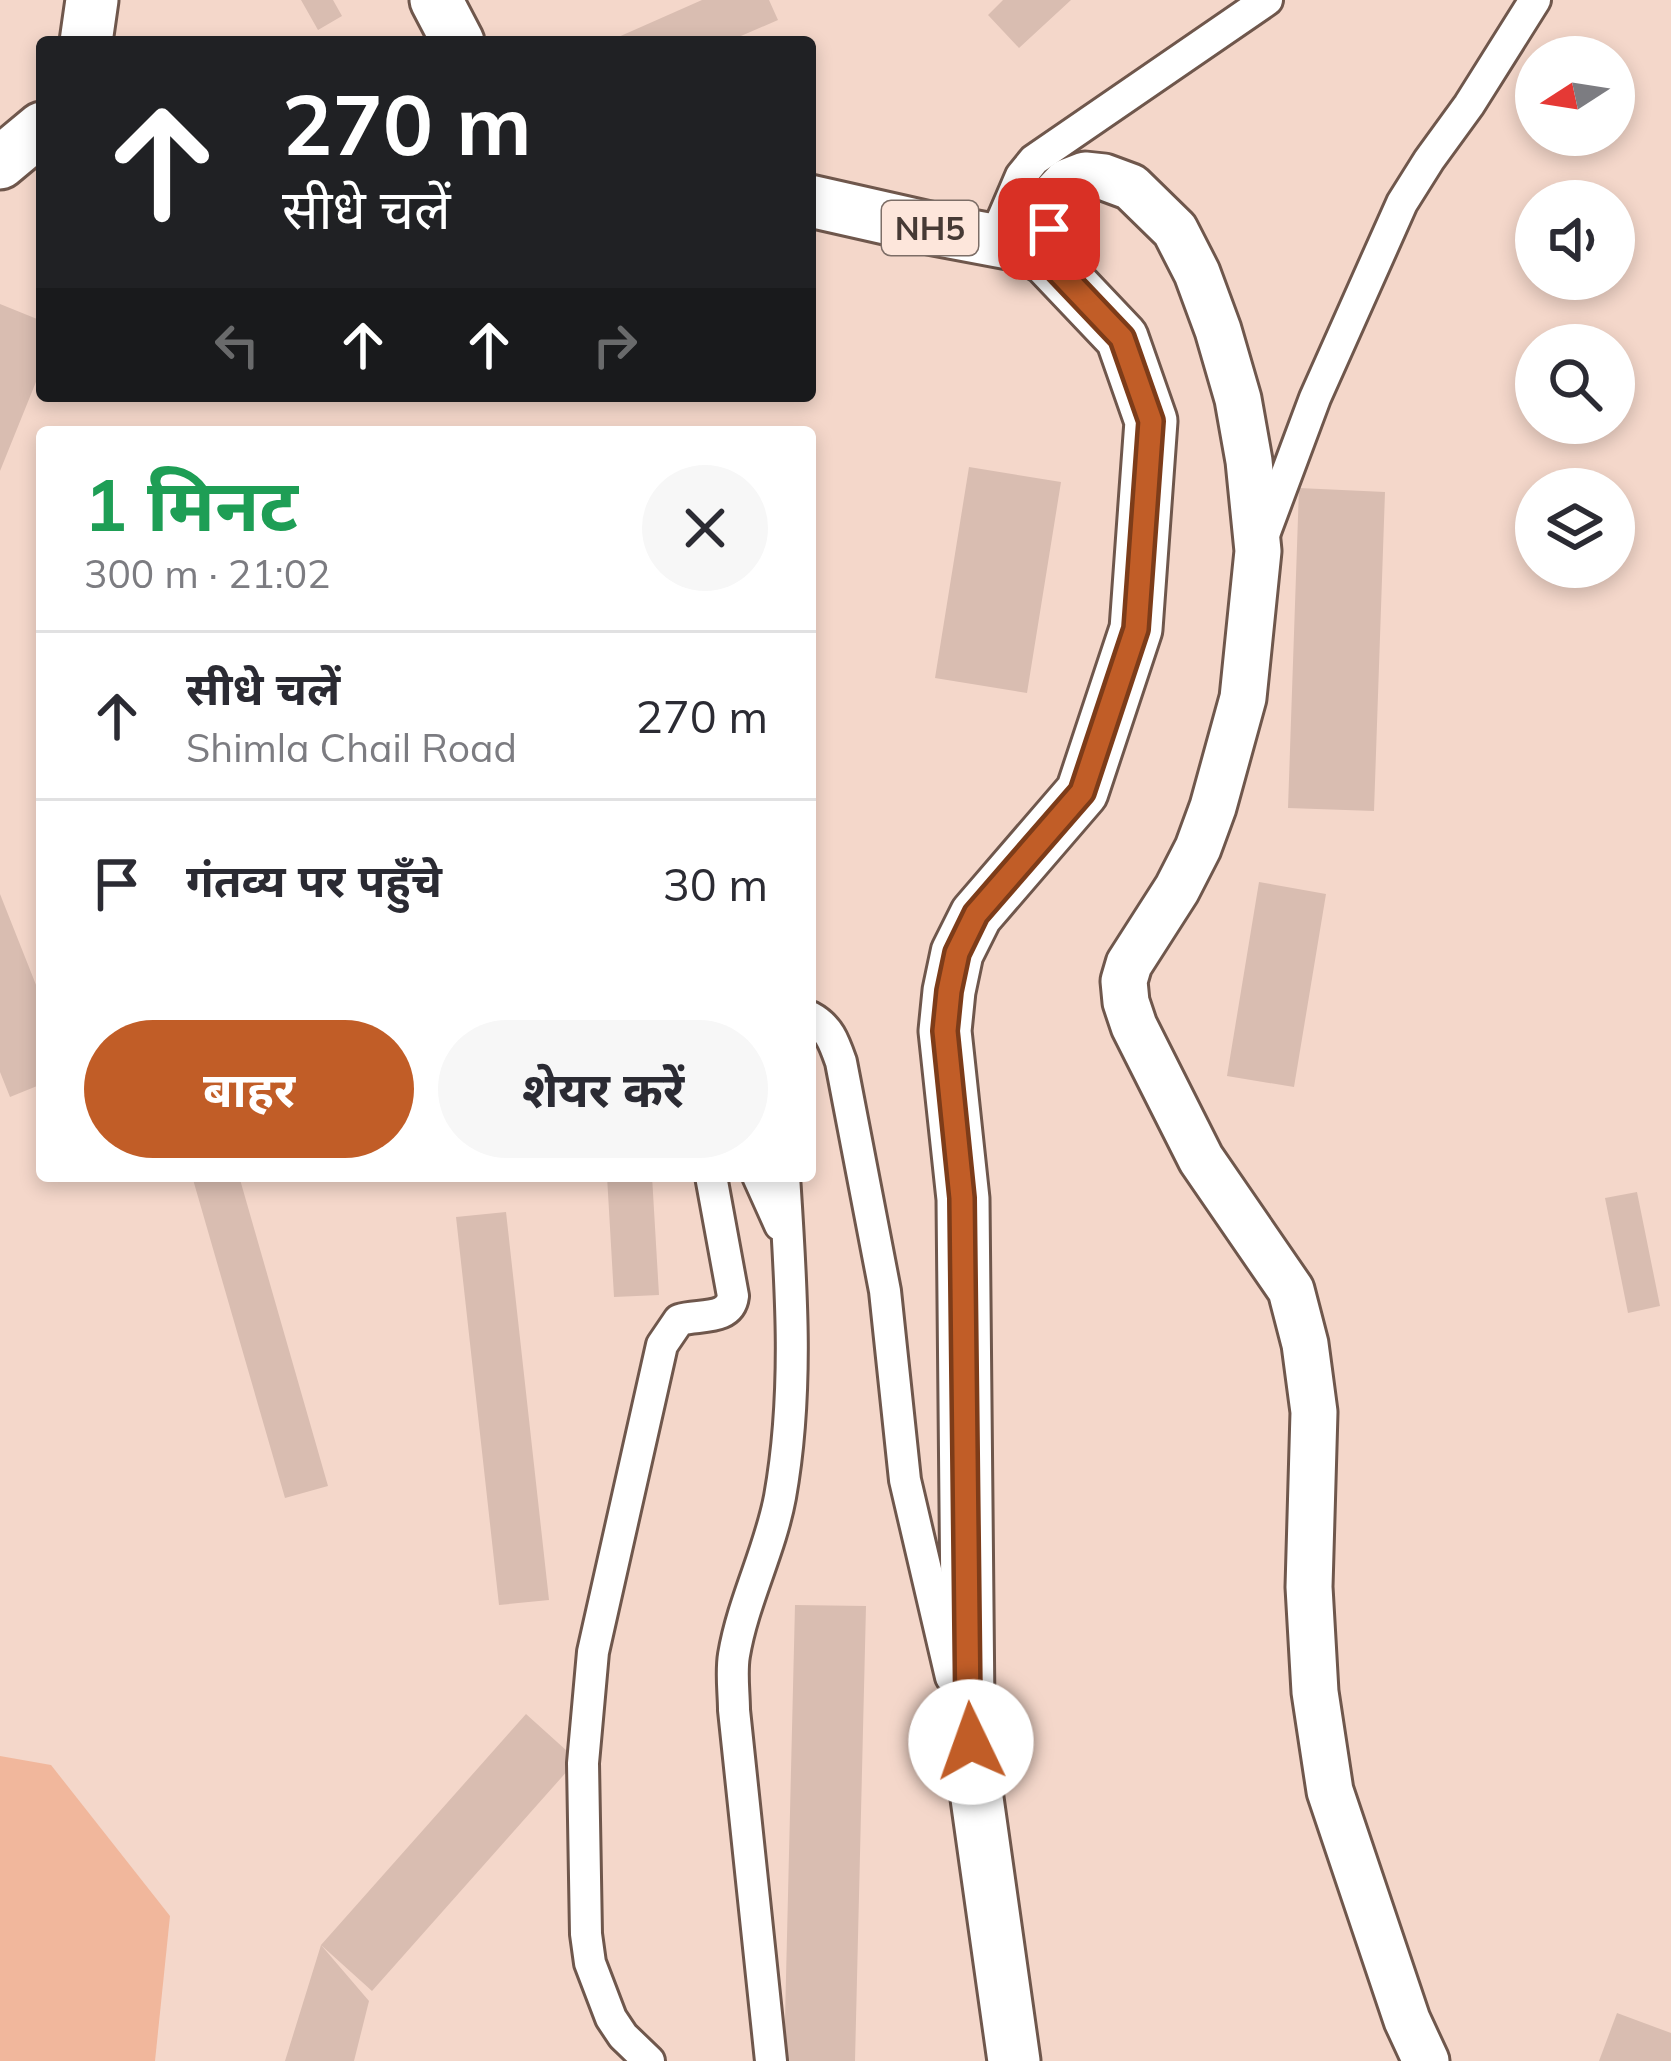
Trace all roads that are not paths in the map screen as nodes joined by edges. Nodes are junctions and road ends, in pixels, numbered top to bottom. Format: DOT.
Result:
graph roads {
  1 [pos="92,0"];
  2 [pos="436,0"];
  3 [pos="1267,0"];
  4 [pos="1535,0"];
  5 [pos="87,36"];
  6 [pos="455,36"];
  7 [pos="36,133"];
  8 [pos="0,163"];
  9 [pos="816,202"];
  10 [pos="994,239"];
  11 [pos="1047,259"];
  12 [pos="1258,551"];
  13 [pos="816,1021"];
  14 [pos="712,1182"];
  15 [pos="761,1182"];
  16 [pos="784,1182"];
  17 [pos="788,1241"];
  18 [pos="974,1777"];
  19 [pos="649,2061"];
  20 [pos="771,2061"];
  21 [pos="1014,2061"];
  22 [pos="1426,2061"];
  1 -- 5 [label="highway"];
  2 -- 6 [label="highway"];
  3 -- 10 [label="street"];
  4 -- 12 [label="street"];
  7 -- 8 [label="highway"];
  9 -- 10 [label="highway, NH5"];
  10 -- 11 [label="highway, NH5"];
  11 -- 12 [label="main road"];
  11 -- 18 [label="highway, NH5"];
  12 -- 22 [label="main road"];
  13 -- 18 [label="street"];
  14 -- 19 [label="street"];
  15 -- 17 [label="street"];
  16 -- 17 [label="street"];
  17 -- 20 [label="street"];
  18 -- 21 [label="highway, NH5"];
}
